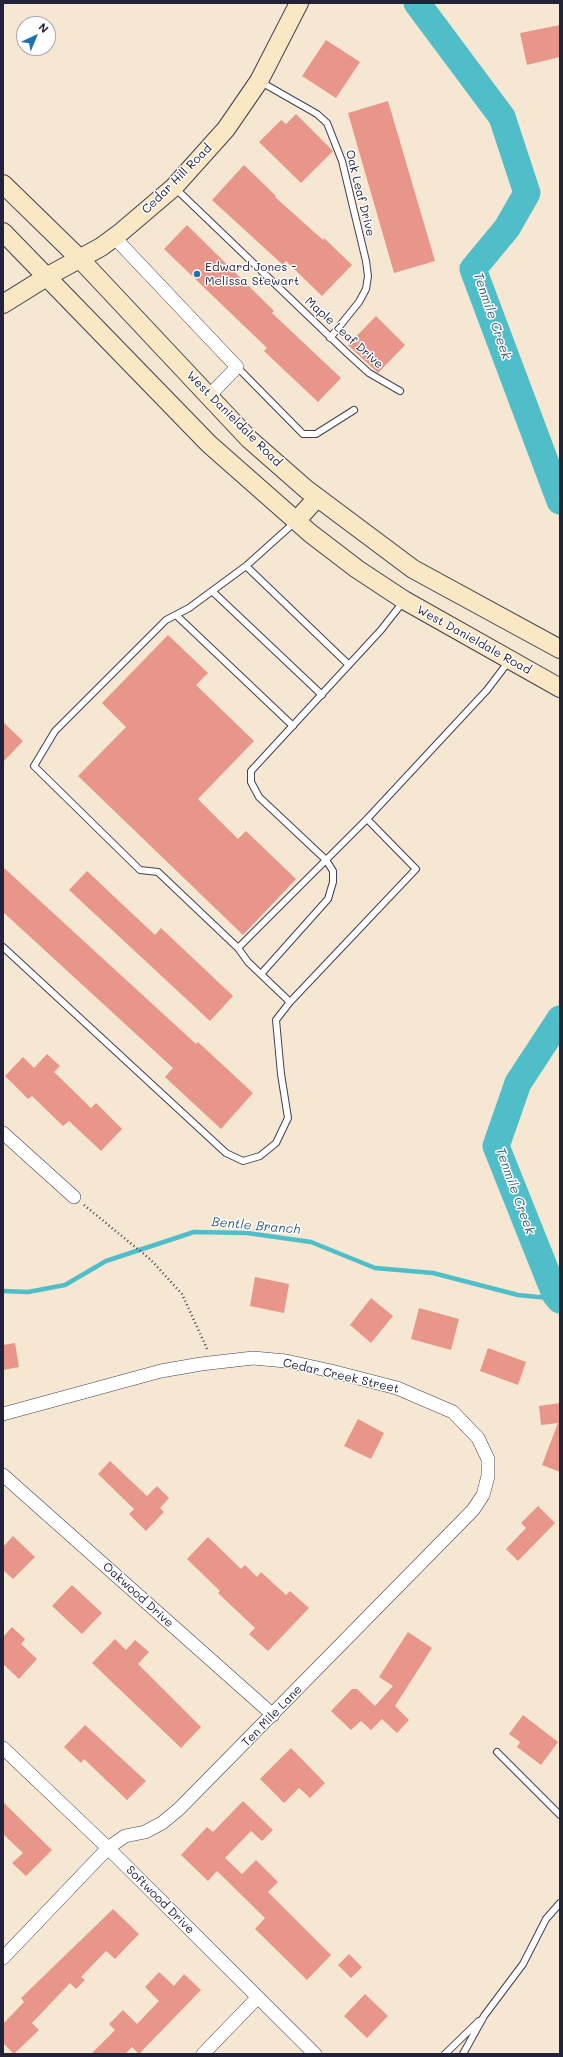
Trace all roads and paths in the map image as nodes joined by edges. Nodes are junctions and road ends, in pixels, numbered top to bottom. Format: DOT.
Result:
graph roads {
  1 [pos="299,3"];
  2 [pos="259,81"];
  3 [pos="3,184"];
  4 [pos="174,187"];
  5 [pos="3,232"];
  6 [pos="114,237"];
  7 [pos="80,259"];
  8 [pos="48,276"];
  9 [pos="3,304"];
  10 [pos="330,338"];
  11 [pos="237,367"];
  12 [pos="400,391"];
  13 [pos="209,396"];
  14 [pos="354,410"];
  15 [pos="317,498"];
  16 [pos="296,521"];
  17 [pos="246,566"];
  18 [pos="212,592"];
  19 [pos="404,600"];
  20 [pos="176,615"];
  21 [pos="560,649"];
  22 [pos="510,660"];
  23 [pos="349,665"];
  24 [pos="560,688"];
  25 [pos="322,694"];
  26 [pos="293,726"];
  27 [pos="367,819"];
  28 [pos="326,860"];
  29 [pos="3,947"];
  30 [pos="238,948"];
  31 [pos="261,974"];
  32 [pos="290,1002"];
  33 [pos="5,1137"];
  34 [pos="74,1197"];
  35 [pos="213,1362"];
  36 [pos="3,1414"];
  37 [pos="478,1438"];
  38 [pos="3,1475"];
  39 [pos="273,1715"];
  40 [pos="3,1748"];
  41 [pos="497,1752"];
  42 [pos="560,1815"];
  43 [pos="108,1848"];
  44 [pos="560,1902"];
  45 [pos="3,1958"];
  46 [pos="257,1998"];
  47 [pos="484,2016"];
  48 [pos="203,2054"];
  49 [pos="315,2054"];
  50 [pos="445,2054"];
  51 [pos="463,2054"];
  1 -- 2 [label="main road, Cedar Hill Road"];
  2 -- 4 [label="main road, Cedar Hill Road"];
  2 -- 10 [label="lane, Oak Leaf Drive"];
  3 -- 7 [label="main road, West Danieldale Road"];
  4 -- 6 [label="main road, Cedar Hill Road"];
  4 -- 10 [label="lane, Maple Leaf Drive"];
  5 -- 8 [label="main road, West Danieldale Road"];
  6 -- 7 [label="main road, Cedar Hill Road"];
  6 -- 11 [label="street"];
  7 -- 8 [label="main road, Cedar Hill Road"];
  7 -- 13 [label="main road, West Danieldale Road"];
  8 -- 9 [label="main road, Cedar Hill Road"];
  8 -- 16 [label="main road, West Danieldale Road"];
  10 -- 12 [label="lane, Maple Leaf Drive"];
  11 -- 13 [label="street"];
  11 -- 14 [label="lane"];
  13 -- 15 [label="main road, West Danieldale Road"];
  15 -- 16 [label="main road"];
  15 -- 21 [label="main road, West Danieldale Road"];
  16 -- 17 [label="lane"];
  16 -- 19 [label="main road, West Danieldale Road"];
  17 -- 18 [label="lane"];
  17 -- 23 [label="lane"];
  18 -- 20 [label="lane"];
  18 -- 25 [label="lane"];
  19 -- 22 [label="main road, West Danieldale Road"];
  19 -- 23 [label="lane"];
  20 -- 26 [label="lane"];
  20 -- 30 [label="lane"];
  22 -- 24 [label="main road, West Danieldale Road"];
  22 -- 27 [label="lane"];
  23 -- 25 [label="lane"];
  25 -- 26 [label="lane"];
  26 -- 28 [label="lane"];
  27 -- 28 [label="lane"];
  27 -- 32 [label="lane"];
  28 -- 30 [label="lane"];
  28 -- 31 [label="lane"];
  29 -- 32 [label="lane"];
  30 -- 31 [label="lane"];
  31 -- 32 [label="lane"];
  33 -- 34 [label="street"];
  34 -- 35 [label="path"];
  35 -- 36 [label="street, Cedar Creek Street"];
  35 -- 37 [label="street, Cedar Creek Street"];
  37 -- 39 [label="street, Ten Mile Lane"];
  38 -- 39 [label="street, Oakwood Drive"];
  39 -- 43 [label="street, Ten Mile Lane"];
  40 -- 43 [label="street, Softwood Drive"];
  41 -- 42 [label="lane"];
  43 -- 45 [label="street, Ten Mile Lane"];
  43 -- 46 [label="street, Softwood Drive"];
  44 -- 47 [label="lane"];
  46 -- 48 [label="street"];
  46 -- 49 [label="street, Softwood Drive"];
  47 -- 50 [label="lane"];
  47 -- 51 [label="lane"];
}
